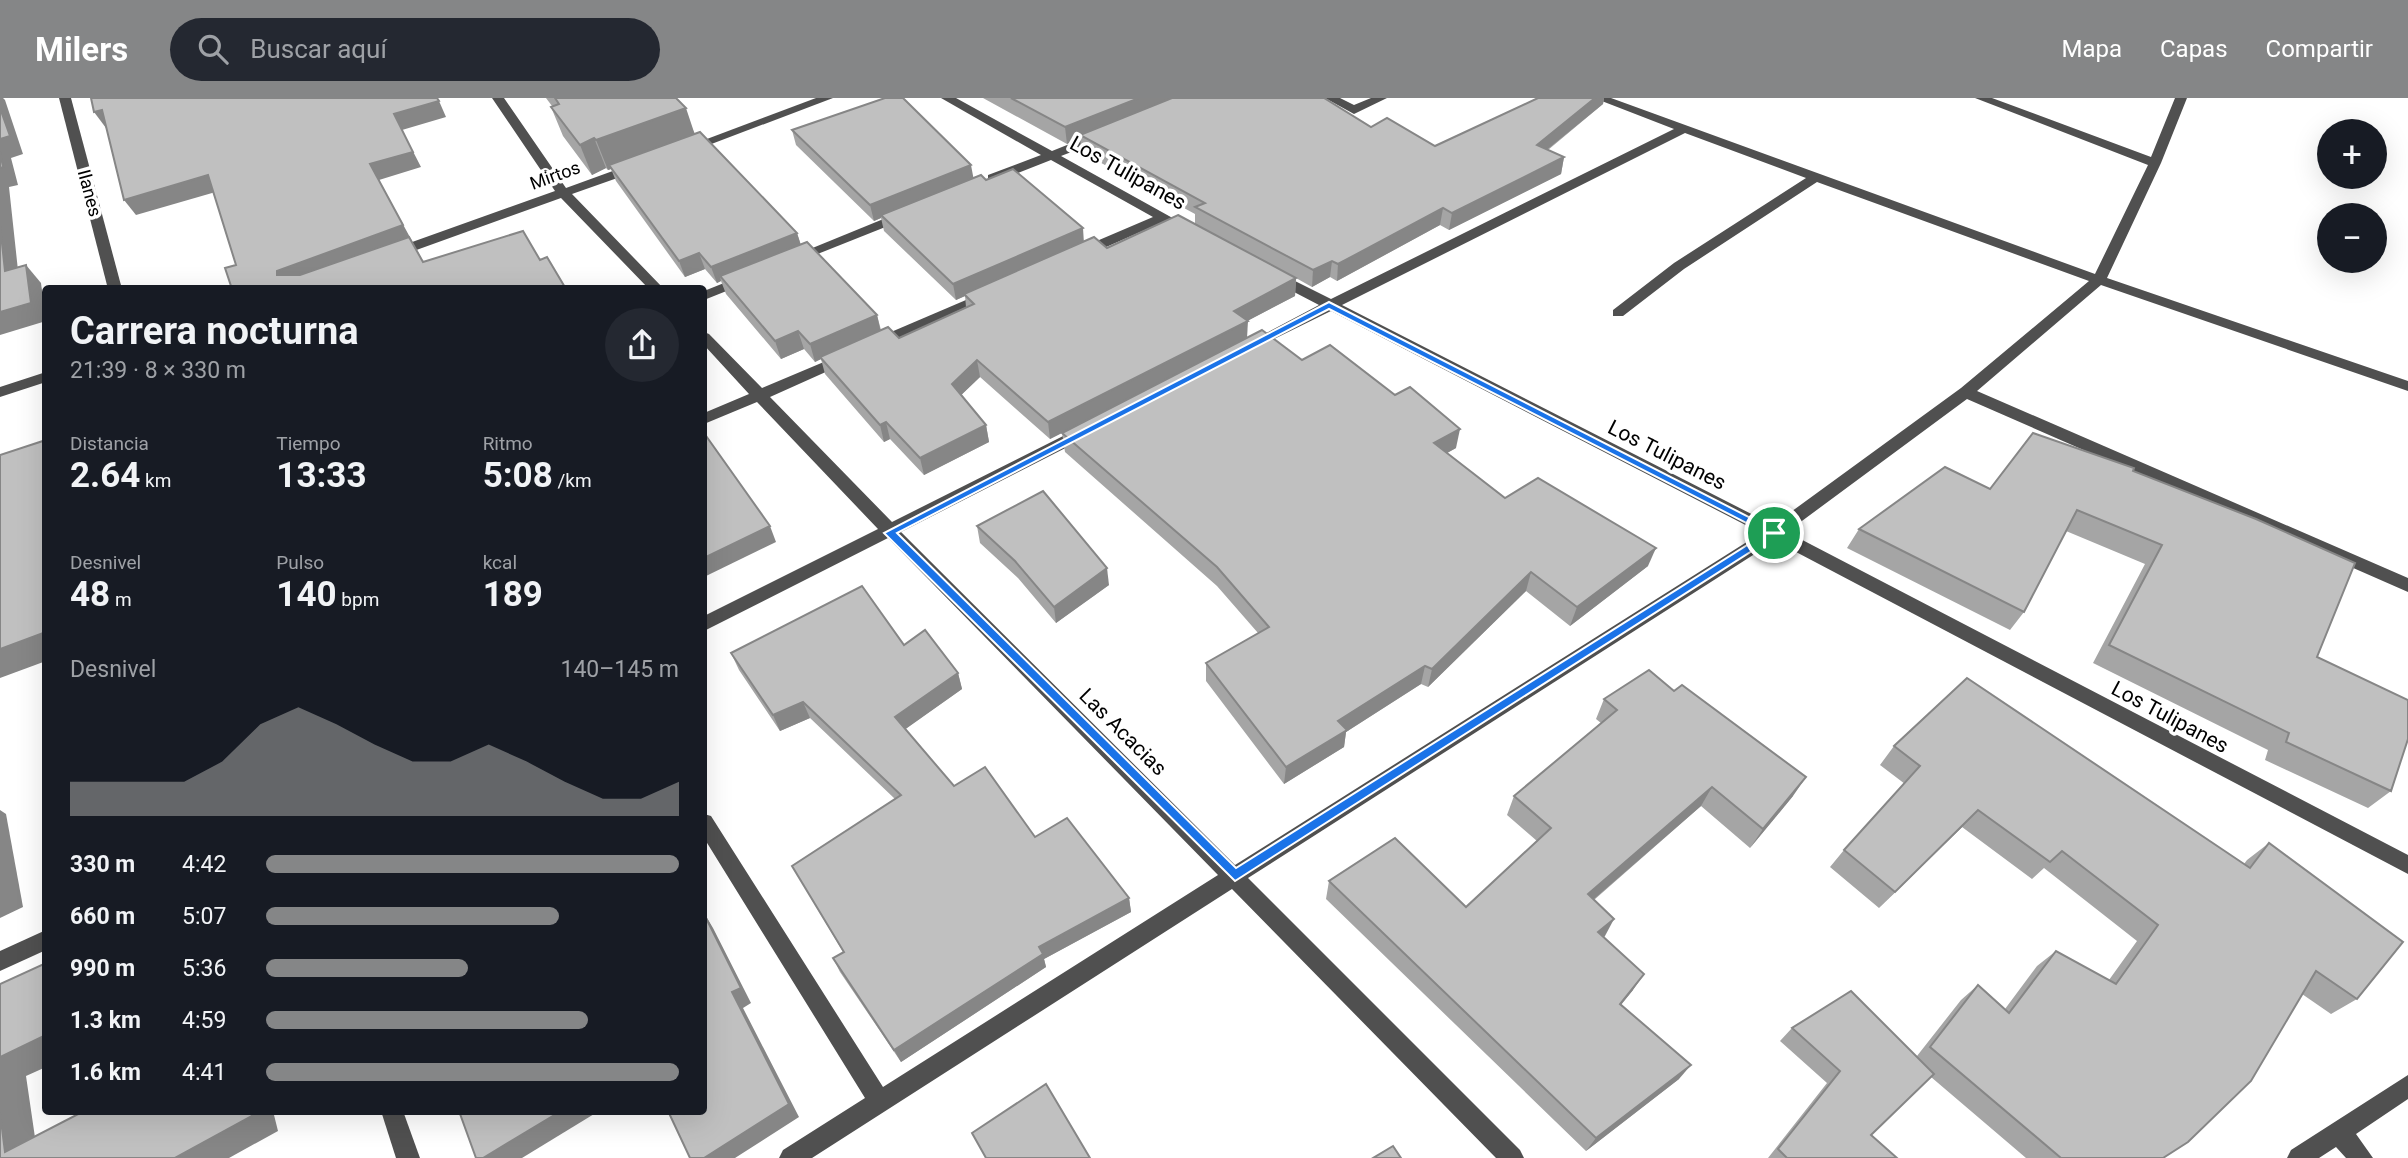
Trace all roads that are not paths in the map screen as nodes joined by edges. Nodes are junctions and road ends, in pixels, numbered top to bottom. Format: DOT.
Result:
graph roads {
  1 [pos="65,98"];
  2 [pos="498,98"];
  3 [pos="827,98"];
  4 [pos="947,98"];
  5 [pos="1331,98"];
  6 [pos="1381,98"];
  7 [pos="1600,98"];
  8 [pos="1981,98"];
  9 [pos="2181,98"];
  10 [pos="1684,128"];
  11 [pos="1112,131"];
  12 [pos="676,152"];
  13 [pos="1050,155"];
  14 [pos="651,161"];
  15 [pos="2155,163"];
  16 [pos="1816,177"];
  17 [pos="973,186"];
  18 [pos="563,193"];
  19 [pos="922,207"];
  20 [pos="1163,217"];
  21 [pos="1198,236"];
  22 [pos="1075,256"];
  23 [pos="385,257"];
  24 [pos="780,264"];
  25 [pos="1258,267"];
  26 [pos="755,275"];
  27 [pos="2099,279"];
  28 [pos="114,285"];
  29 [pos="653,285"];
  30 [pos="999,289"];
  31 [pos="707,295"];
  32 [pos="1329,305"];
  33 [pos="1618,313"];
  34 [pos="707,340"];
  35 [pos="1231,356"];
  36 [pos="42,378"];
  37 [pos="2408,386"];
  38 [pos="0,392"];
  39 [pos="1966,392"];
  40 [pos="759,396"];
  41 [pos="707,418"];
  42 [pos="1097,425"];
  43 [pos="890,533"];
  44 [pos="1774,533"];
  45 [pos="2408,585"];
  46 [pos="707,623"];
  47 [pos="707,827"];
  48 [pos="2408,865"];
  49 [pos="1235,876"];
  50 [pos="42,942"];
  51 [pos="0,961"];
  52 [pos="2408,1086"];
  53 [pos="880,1102"];
  54 [pos="393,1115"];
  55 [pos="2339,1132"];
  56 [pos="408,1158"];
  57 [pos="791,1158"];
  58 [pos="1512,1158"];
  59 [pos="2299,1158"];
  60 [pos="2361,1158"];
  1 -- 28 [label="street, Ilanes"];
  2 -- 18 [label="street"];
  3 -- 12 [label="street"];
  4 -- 13 [label="street, Los Tulipanes"];
  5 -- 6 [label="street"];
  7 -- 10 [label="street"];
  8 -- 15 [label="street"];
  9 -- 15 [label="street"];
  10 -- 16 [label="street"];
  10 -- 32 [label="street"];
  11 -- 13 [label="street"];
  13 -- 17 [label="street"];
  13 -- 20 [label="street, Los Tulipanes"];
  14 -- 18 [label="street, Mirtos"];
  15 -- 27 [label="street"];
  16 -- 27 [label="street"];
  16 -- 33 [label="street"];
  18 -- 23 [label="street, Mirtos"];
  18 -- 29 [label="street"];
  19 -- 24 [label="street"];
  20 -- 21 [label="street, Los Tulipanes"];
  20 -- 22 [label="street"];
  25 -- 32 [label="street, Los Tulipanes"];
  26 -- 31 [label="street"];
  27 -- 37 [label="street"];
  27 -- 39 [label="street"];
  30 -- 40 [label="street"];
  32 -- 35 [label="street"];
  32 -- 44 [label="street, Los Tulipanes"];
  34 -- 40 [label="street, Las Acacias"];
  36 -- 38 [label="street"];
  39 -- 44 [label="street"];
  39 -- 45 [label="street"];
  40 -- 41 [label="street"];
  40 -- 43 [label="street, Las Acacias"];
  42 -- 43 [label="street"];
  43 -- 46 [label="street"];
  43 -- 49 [label="street, Las Acacias"];
  44 -- 48 [label="street, Los Tulipanes"];
  44 -- 49 [label="street"];
  47 -- 53 [label="street"];
  49 -- 53 [label="street"];
  49 -- 58 [label="street, Las Acacias"];
  50 -- 51 [label="street"];
  52 -- 55 [label="street"];
  53 -- 57 [label="street"];
  54 -- 56 [label="street"];
  55 -- 59 [label="street"];
  55 -- 60 [label="street"];
}
